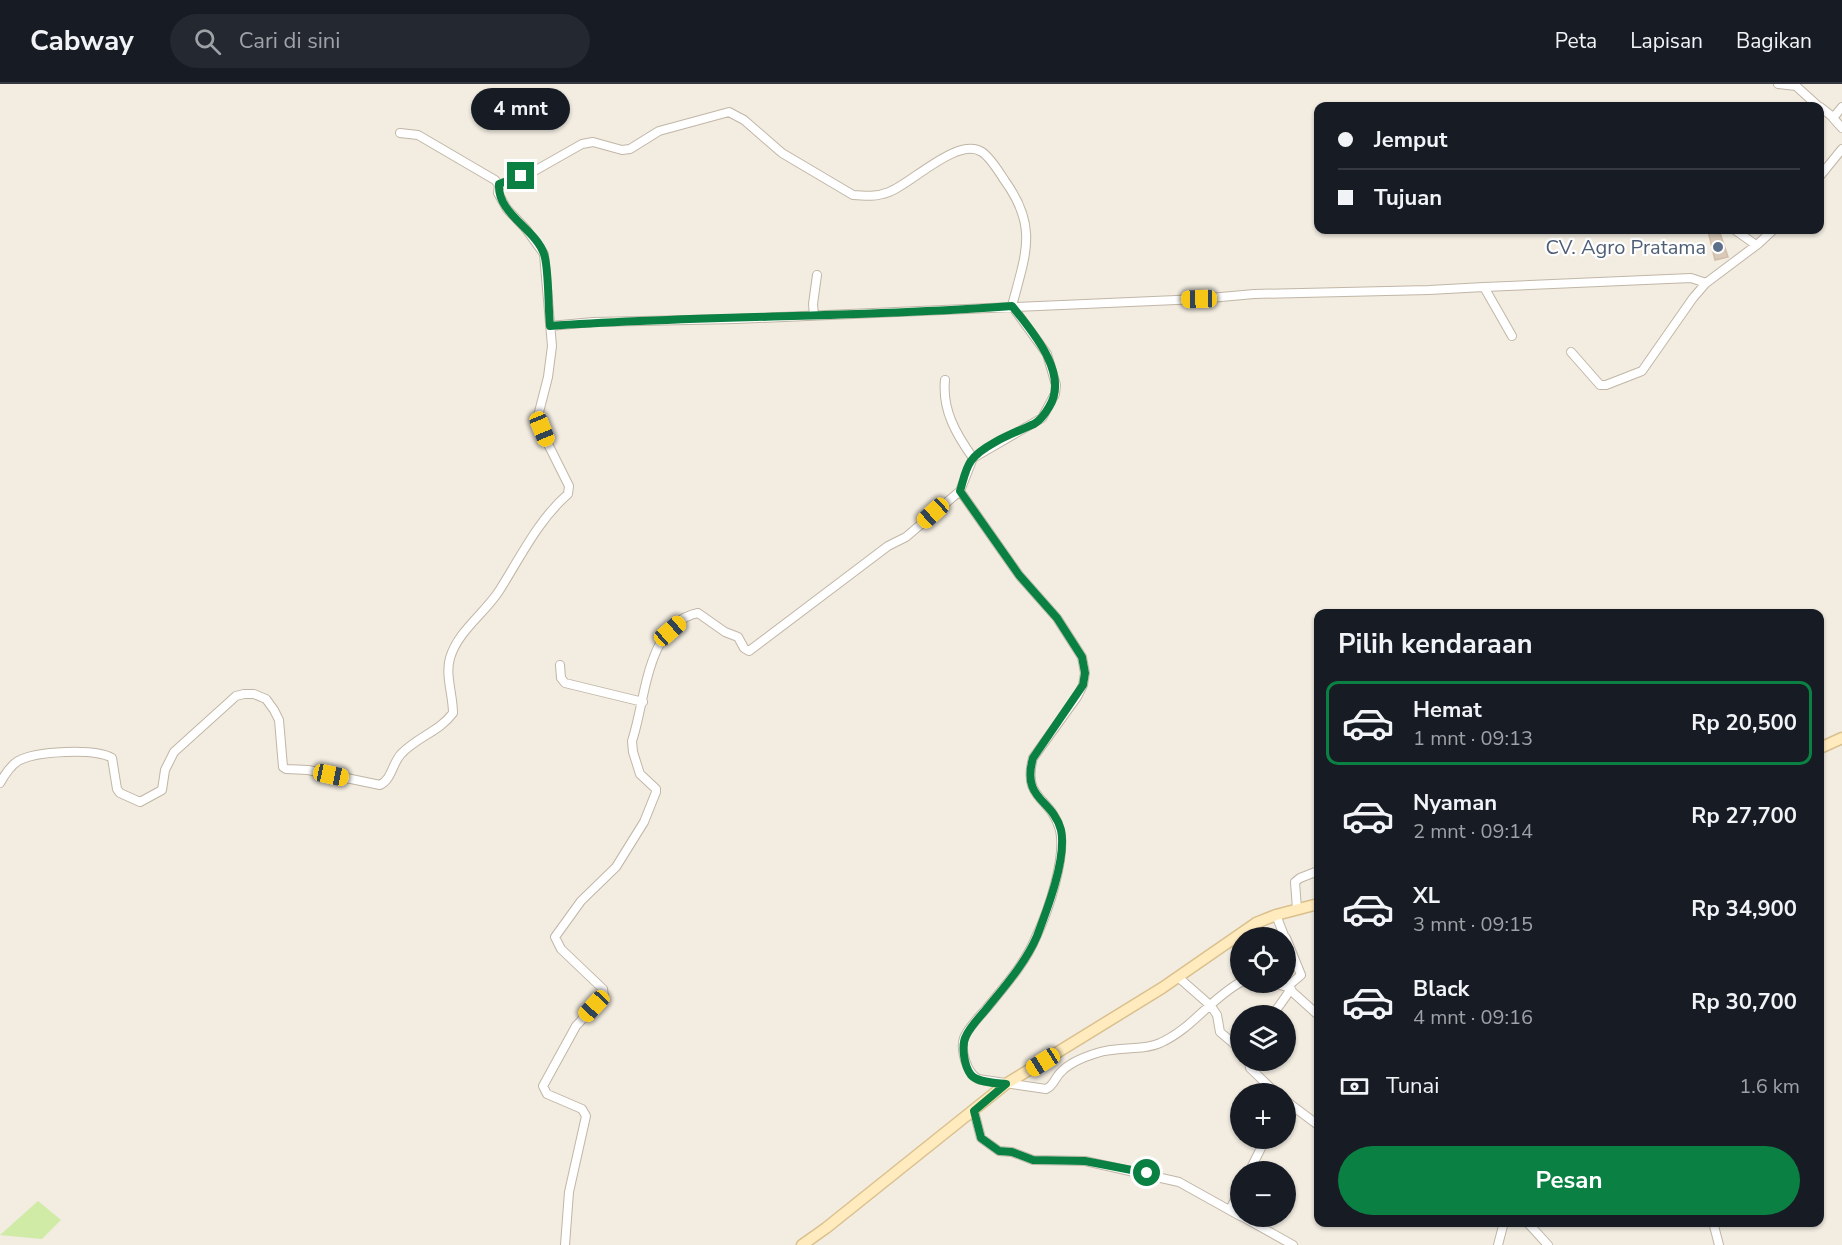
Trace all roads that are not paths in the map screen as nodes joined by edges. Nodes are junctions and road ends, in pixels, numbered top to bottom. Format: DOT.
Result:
graph roads {
  1 [pos="1778,84"];
  2 [pos="1814,102"];
  3 [pos="1842,106"];
  4 [pos="1824,111"];
  5 [pos="1833,117"];
  6 [pos="1842,128"];
  7 [pos="400,133"];
  8 [pos="1842,149"];
  9 [pos="1824,171"];
  10 [pos="499,184"];
  11 [pos="1741,234"];
  12 [pos="1768,234"];
  13 [pos="1756,245"];
  14 [pos="817,275"];
  15 [pos="1706,283"];
  16 [pos="1484,287"];
  17 [pos="1012,306"];
  18 [pos="814,315"];
  19 [pos="550,326"];
  20 [pos="1512,336"];
  21 [pos="1571,352"];
  22 [pos="945,380"];
  23 [pos="973,458"];
  24 [pos="960,491"];
  25 [pos="560,665"];
  26 [pos="643,702"];
  27 [pos="1842,738"];
  28 [pos="1824,746"];
  29 [pos="0,783"];
  30 [pos="1314,873"];
  31 [pos="1314,905"];
  32 [pos="1297,909"];
  33 [pos="1276,915"];
  34 [pos="1281,927"];
  35 [pos="1296,963"];
  36 [pos="1178,977"];
  37 [pos="1296,980"];
  38 [pos="1230,989"];
  39 [pos="1294,993"];
  40 [pos="1211,1006"];
  41 [pos="1314,1012"];
  42 [pos="1230,1040"];
  43 [pos="1253,1071"];
  44 [pos="1266,1083"];
  45 [pos="1006,1084"];
  46 [pos="1296,1108"];
  47 [pos="974,1111"];
  48 [pos="1314,1122"];
  49 [pos="1230,1210"];
  50 [pos="1261,1227"];
  51 [pos="1503,1227"];
  52 [pos="1532,1227"];
  53 [pos="1714,1227"];
  54 [pos="565,1245"];
  55 [pos="802,1245"];
  56 [pos="1293,1245"];
  57 [pos="1498,1245"];
  58 [pos="1548,1245"];
  59 [pos="1719,1245"];
  1 -- 2 [label="street"];
  3 -- 5 [label="street"];
  4 -- 5 [label="street"];
  5 -- 6 [label="street"];
  7 -- 10 [label="street"];
  8 -- 9 [label="street"];
  10 -- 17 [label="street"];
  10 -- 19 [label="street"];
  11 -- 13 [label="street"];
  12 -- 13 [label="street"];
  13 -- 15 [label="street"];
  14 -- 18 [label="street"];
  15 -- 16 [label="street"];
  15 -- 21 [label="street"];
  16 -- 17 [label="street"];
  16 -- 20 [label="street"];
  17 -- 18 [label="street"];
  17 -- 23 [label="street"];
  18 -- 19 [label="street"];
  19 -- 29 [label="street"];
  22 -- 23 [label="street"];
  23 -- 24 [label="street"];
  24 -- 26 [label="street"];
  24 -- 45 [label="street"];
  25 -- 26 [label="street"];
  26 -- 54 [label="street"];
  27 -- 28 [label="street"];
  30 -- 32 [label="street"];
  31 -- 32 [label="street"];
  32 -- 33 [label="street"];
  33 -- 34 [label="street"];
  33 -- 36 [label="street"];
  35 -- 37 [label="street"];
  36 -- 40 [label="street"];
  36 -- 45 [label="street"];
  38 -- 40 [label="street"];
  39 -- 41 [label="street"];
  40 -- 42 [label="street"];
  40 -- 45 [label="street"];
  43 -- 44 [label="street"];
  45 -- 47 [label="street"];
  46 -- 48 [label="street"];
  47 -- 49 [label="street"];
  47 -- 55 [label="street"];
  50 -- 56 [label="street"];
  51 -- 57 [label="street"];
  52 -- 58 [label="street"];
  53 -- 59 [label="street"];
}
